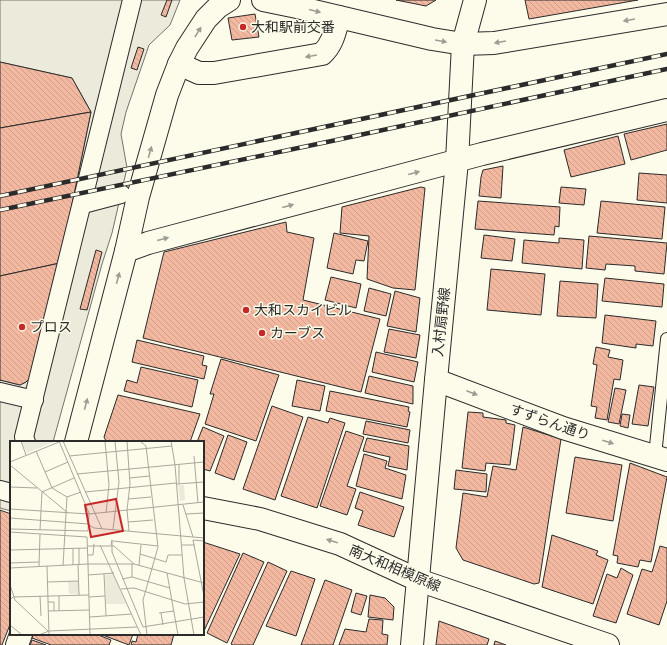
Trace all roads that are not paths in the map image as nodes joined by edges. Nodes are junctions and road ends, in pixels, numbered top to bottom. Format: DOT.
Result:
graph roads {
  1 [pos="132,0"];
  2 [pos="228,0"];
  3 [pos="475,0"];
  4 [pos="275,1"];
  5 [pos="667,14"];
  6 [pos="339,17"];
  7 [pos="463,44"];
  8 [pos="179,64"];
  9 [pos="667,110"];
  10 [pos="457,162"];
  11 [pos="121,194"];
  12 [pos="83,204"];
  13 [pos="126,250"];
  14 [pos="667,339"];
  15 [pos="436,380"];
  16 [pos="0,392"];
  17 [pos="34,400"];
  18 [pos="26,441"];
  19 [pos="76,441"];
  20 [pos="661,458"];
  21 [pos="0,490"];
  22 [pos="10,493"];
  23 [pos="204,508"];
  24 [pos="418,580"];
  25 [pos="21,635"];
  26 [pos="17,645"];
  27 [pos="412,645"];
  28 [pos="608,645"];
  1 -- 12 [label="street"];
  8 -- 2 [label="street, one-way"];
  3 -- 7 [label="street, 入村扇野線"];
  4 -- 6 [label="street, one-way"];
  5 -- 7 [label="street, one-way"];
  6 -- 7 [label="street, one-way"];
  6 -- 8 [label="street, one-way"];
  7 -- 10 [label="street, 入村扇野線"];
  13 -- 8 [label="street, one-way"];
  9 -- 10 [label="street"];
  13 -- 10 [label="street, one-way"];
  10 -- 15 [label="street, 入村扇野線"];
  11 -- 12 [label="street"];
  12 -- 17 [label="street"];
  19 -- 13 [label="street, one-way"];
  14 -- 20 [label="lane"];
  15 -- 20 [label="street, すずらん通り, one-way"];
  15 -- 24 [label="street, 入村扇野線"];
  16 -- 17 [label="street"];
  17 -- 18 [label="street"];
  21 -- 22 [label="street"];
  24 -- 23 [label="street, 南大和相模原線, one-way"];
  24 -- 27 [label="street, 入村扇野線"];
  24 -- 28 [label="street, 南大和相模原線"];
  25 -- 26 [label="street"];
}
